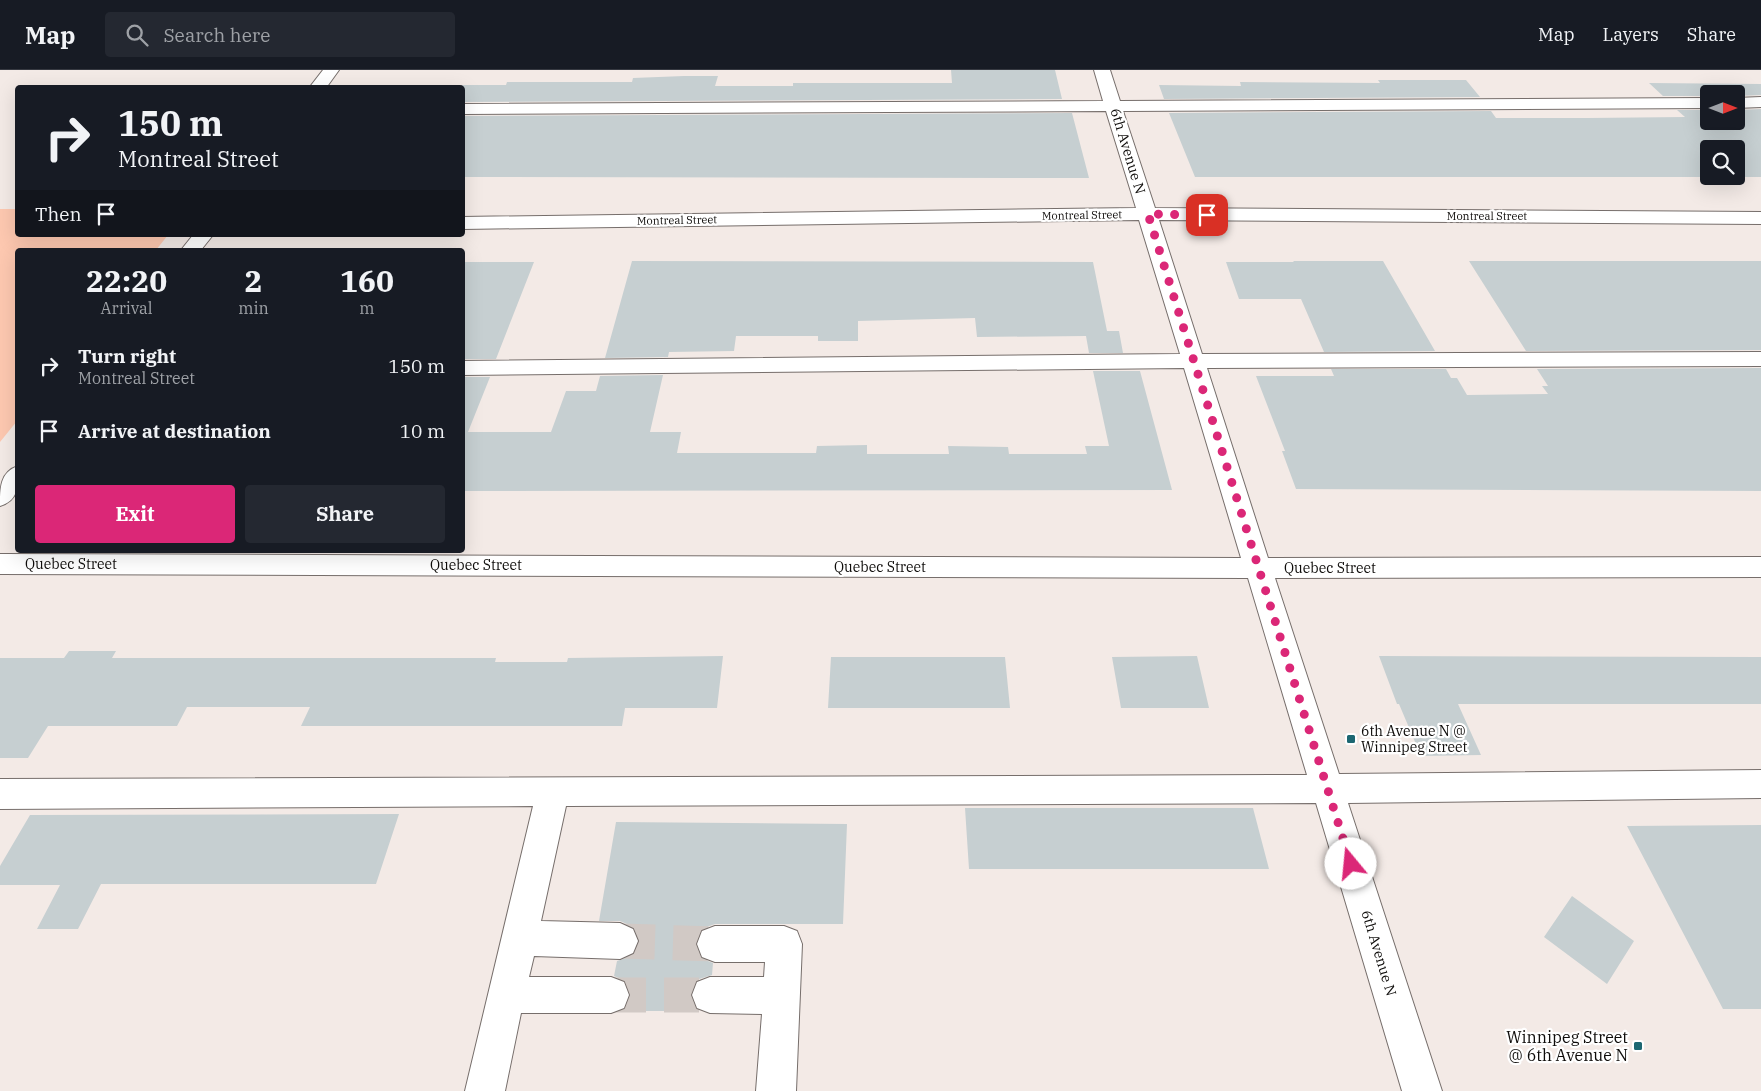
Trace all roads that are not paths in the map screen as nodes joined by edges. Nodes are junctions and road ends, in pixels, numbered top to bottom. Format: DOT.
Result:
graph roads {
  1 [pos="331,70"];
  2 [pos="1102,70"];
  3 [pos="319,85"];
  4 [pos="1745,102"];
  5 [pos="1761,102"];
  6 [pos="1700,103"];
  7 [pos="1113,104"];
  8 [pos="465,109"];
  9 [pos="1148,214"];
  10 [pos="1761,218"];
  11 [pos="465,223"];
  12 [pos="201,237"];
  13 [pos="193,248"];
  14 [pos="1761,359"];
  15 [pos="1194,361"];
  16 [pos="465,368"];
  17 [pos="15,478"];
  18 [pos="0,497"];
  19 [pos="0,564"];
  20 [pos="1761,567"];
  21 [pos="1258,568"];
  22 [pos="1761,784"];
  23 [pos="1327,789"];
  24 [pos="553,792"];
  25 [pos="0,794"];
  26 [pos="520,938"];
  27 [pos="620,941"];
  28 [pos="715,944"];
  29 [pos="507,995"];
  30 [pos="612,995"];
  31 [pos="710,995"];
  32 [pos="781,996"];
  33 [pos="485,1091"];
  34 [pos="776,1091"];
  35 [pos="1422,1091"];
  1 -- 3 [label="street"];
  2 -- 7 [label="street, 6th Avenue N"];
  4 -- 5 [label="street"];
  6 -- 7 [label="street"];
  7 -- 8 [label="street"];
  7 -- 9 [label="street, 6th Avenue N"];
  9 -- 10 [label="street, Montreal Street"];
  9 -- 11 [label="street, Montreal Street"];
  9 -- 15 [label="street, 6th Avenue N"];
  12 -- 13 [label="street"];
  14 -- 15 [label="street"];
  15 -- 16 [label="street"];
  15 -- 21 [label="street, 6th Avenue N"];
  17 -- 18 [label="street"];
  19 -- 21 [label="street, Quebec Street"];
  20 -- 21 [label="street, Quebec Street"];
  21 -- 23 [label="street, 6th Avenue N"];
  22 -- 23 [label="street"];
  23 -- 24 [label="street"];
  23 -- 35 [label="street, 6th Avenue N"];
  24 -- 25 [label="street"];
  24 -- 26 [label="street"];
  26 -- 27 [label="street"];
  26 -- 29 [label="street"];
  28 -- 32 [label="street"];
  29 -- 30 [label="street"];
  29 -- 33 [label="street"];
  31 -- 32 [label="street"];
  32 -- 34 [label="street"];
}
